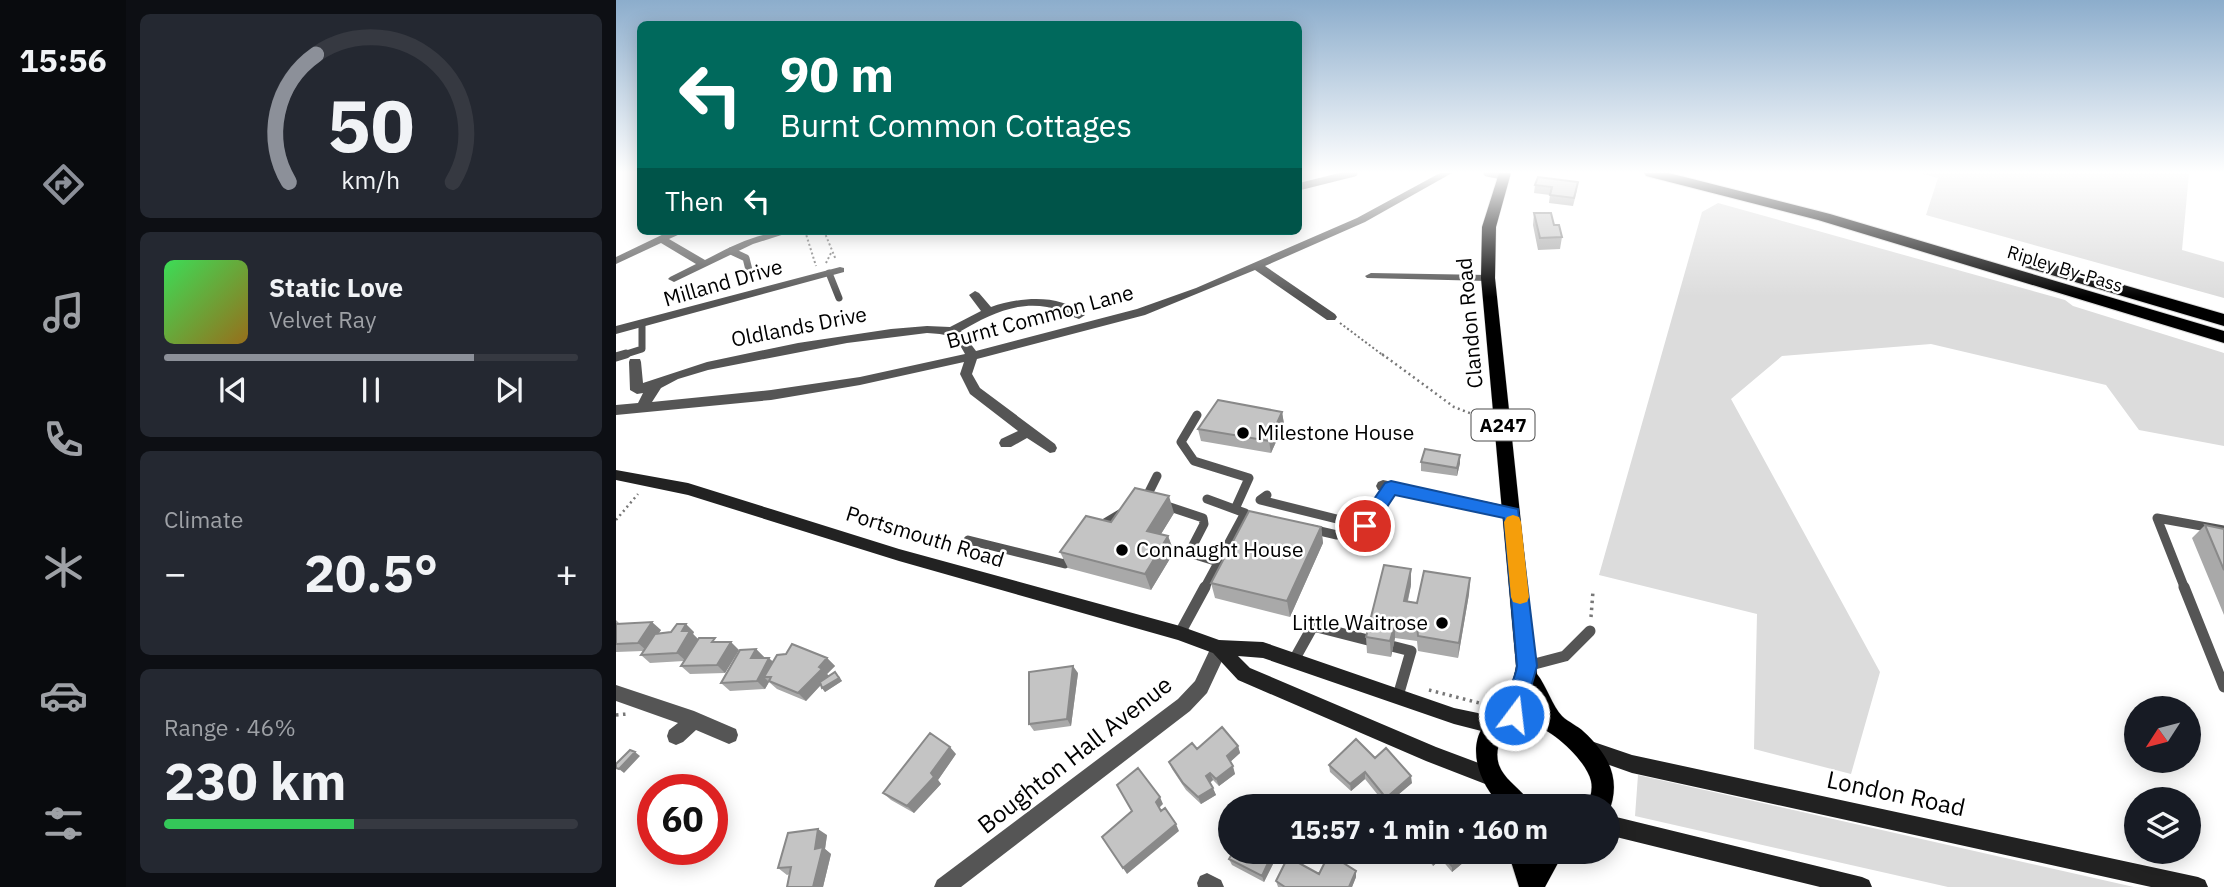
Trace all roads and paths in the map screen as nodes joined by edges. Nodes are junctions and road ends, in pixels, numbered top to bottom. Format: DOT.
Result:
graph roads {
  1 [pos="1371,214"];
  2 [pos="1491,214"];
  3 [pos="1810,214"];
  4 [pos="1866,214"];
  5 [pos="670,235"];
  6 [pos="767,235"];
  7 [pos="807,235"];
  8 [pos="825,235"];
  9 [pos="661,239"];
  10 [pos="731,251"];
  11 [pos="616,261"];
  12 [pos="704,264"];
  13 [pos="1257,266"];
  14 [pos="749,270"];
  15 [pos="830,273"];
  16 [pos="1371,276"];
  17 [pos="1488,278"];
  18 [pos="674,279"];
  19 [pos="975,295"];
  20 [pos="839,299"];
  21 [pos="988,310"];
  22 [pos="1079,315"];
  23 [pos="1331,317"];
  24 [pos="2224,320"];
  25 [pos="642,325"];
  26 [pos="616,330"];
  27 [pos="952,331"];
  28 [pos="2224,337"];
  29 [pos="972,356"];
  30 [pos="616,357"];
  31 [pos="635,362"];
  32 [pos="656,384"];
  33 [pos="642,407"];
  34 [pos="616,410"];
  35 [pos="1197,415"];
  36 [pos="1503,422"];
  37 [pos="1028,431"];
  38 [pos="1006,443"];
  39 [pos="1050,448"];
  40 [pos="616,475"];
  41 [pos="1157,476"];
  42 [pos="649,480"];
  43 [pos="1387,486"];
  44 [pos="1267,495"];
  45 [pos="1207,499"];
  46 [pos="1145,500"];
  47 [pos="1240,511"];
  48 [pos="1512,513"];
  49 [pos="1257,516"];
  50 [pos="616,520"];
  51 [pos="1305,528"];
  52 [pos="2224,530"];
  53 [pos="1090,534"];
  54 [pos="1337,535"];
  55 [pos="968,540"];
  56 [pos="1077,548"];
  57 [pos="1218,562"];
  58 [pos="1592,591"];
  59 [pos="1590,631"];
  60 [pos="1180,634"];
  61 [pos="1219,648"];
  62 [pos="1294,660"];
  63 [pos="1526,671"];
  64 [pos="2224,687"];
  65 [pos="616,693"];
  66 [pos="1398,696"];
  67 [pos="694,720"];
  68 [pos="1552,720"];
  69 [pos="1506,721"];
  70 [pos="729,735"];
  71 [pos="676,736"];
  72 [pos="1583,747"];
  73 [pos="1493,778"];
  74 [pos="1507,794"];
  75 [pos="1603,794"];
  76 [pos="1620,828"];
  77 [pos="1525,864"];
  78 [pos="1544,864"];
  79 [pos="1532,886"];
  80 [pos="944,887"];
  81 [pos="1861,887"];
  82 [pos="2198,887"];
  1 -- 13 [label="street, Burnt Common Lane"];
  2 -- 17 [label="main road, Clandon Road / A247"];
  3 -- 28 [label="highway, Ripley By-Pass"];
  4 -- 24 [label="highway, Ripley By-Pass"];
  5 -- 9 [label="street"];
  6 -- 10 [label="street"];
  7 -- 15 [label="path"];
  8 -- 15 [label="path"];
  9 -- 11 [label="street"];
  9 -- 12 [label="street"];
  10 -- 12 [label="street"];
  10 -- 14 [label="lane"];
  12 -- 18 [label="street"];
  13 -- 23 [label="street"];
  13 -- 29 [label="street, Burnt Common Lane"];
  15 -- 20 [label="lane"];
  15 -- 25 [label="street, Milland Drive"];
  16 -- 17 [label="street"];
  17 -- 36 [label="main road, Clandon Road / A247"];
  19 -- 21 [label="street"];
  21 -- 22 [label="street"];
  21 -- 27 [label="street"];
  23 -- 36 [label="path"];
  25 -- 26 [label="street, Milland Drive"];
  25 -- 30 [label="lane"];
  27 -- 29 [label="street"];
  27 -- 32 [label="street, Oldlands Drive"];
  29 -- 33 [label="street, Burnt Common Lane"];
  29 -- 37 [label="street"];
  31 -- 32 [label="street"];
  32 -- 33 [label="street"];
  33 -- 34 [label="street, Burnt Common Lane"];
  35 -- 47 [label="lane"];
  36 -- 48 [label="main road, Clandon Road / A247"];
  37 -- 38 [label="street"];
  37 -- 39 [label="street"];
  40 -- 42 [label="main road, Portsmouth Road"];
  41 -- 46 [label="lane"];
  42 -- 50 [label="path"];
  42 -- 60 [label="main road, Portsmouth Road"];
  43 -- 44 [label="lane"];
  43 -- 48 [label="street"];
  45 -- 47 [label="lane"];
  46 -- 53 [label="lane"];
  46 -- 57 [label="lane"];
  47 -- 49 [label="lane"];
  47 -- 57 [label="lane"];
  48 -- 63 [label="main road, Clandon Road / A247"];
  51 -- 54 [label="lane"];
  52 -- 64 [label="lane"];
  55 -- 56 [label="lane"];
  57 -- 60 [label="lane"];
  58 -- 59 [label="path"];
  59 -- 63 [label="lane"];
  60 -- 61 [label="main road, Portsmouth Road"];
  61 -- 62 [label="main road, Portsmouth Road"];
  61 -- 73 [label="main road, Portsmouth Road"];
  61 -- 80 [label="street, Boughton Hall Avenue"];
  62 -- 66 [label="main road, Portsmouth Road"];
  62 -- 66 [label="lane"];
  63 -- 68 [label="main road, Clandon Road / A247"];
  63 -- 69 [label="main road, Clandon Road / A247"];
  65 -- 67 [label="street"];
  66 -- 69 [label="main road, Portsmouth Road"];
  67 -- 70 [label="street"];
  67 -- 71 [label="street"];
  68 -- 69 [label="main road"];
  68 -- 72 [label="main road"];
  69 -- 73 [label="main road, Clandon Road"];
  72 -- 75 [label="main road"];
  72 -- 82 [label="main road, London Road"];
  73 -- 74 [label="main road"];
  76 -- 81 [label="main road"];
  77 -- 79 [label="main road"];
  78 -- 79 [label="main road"];
}
